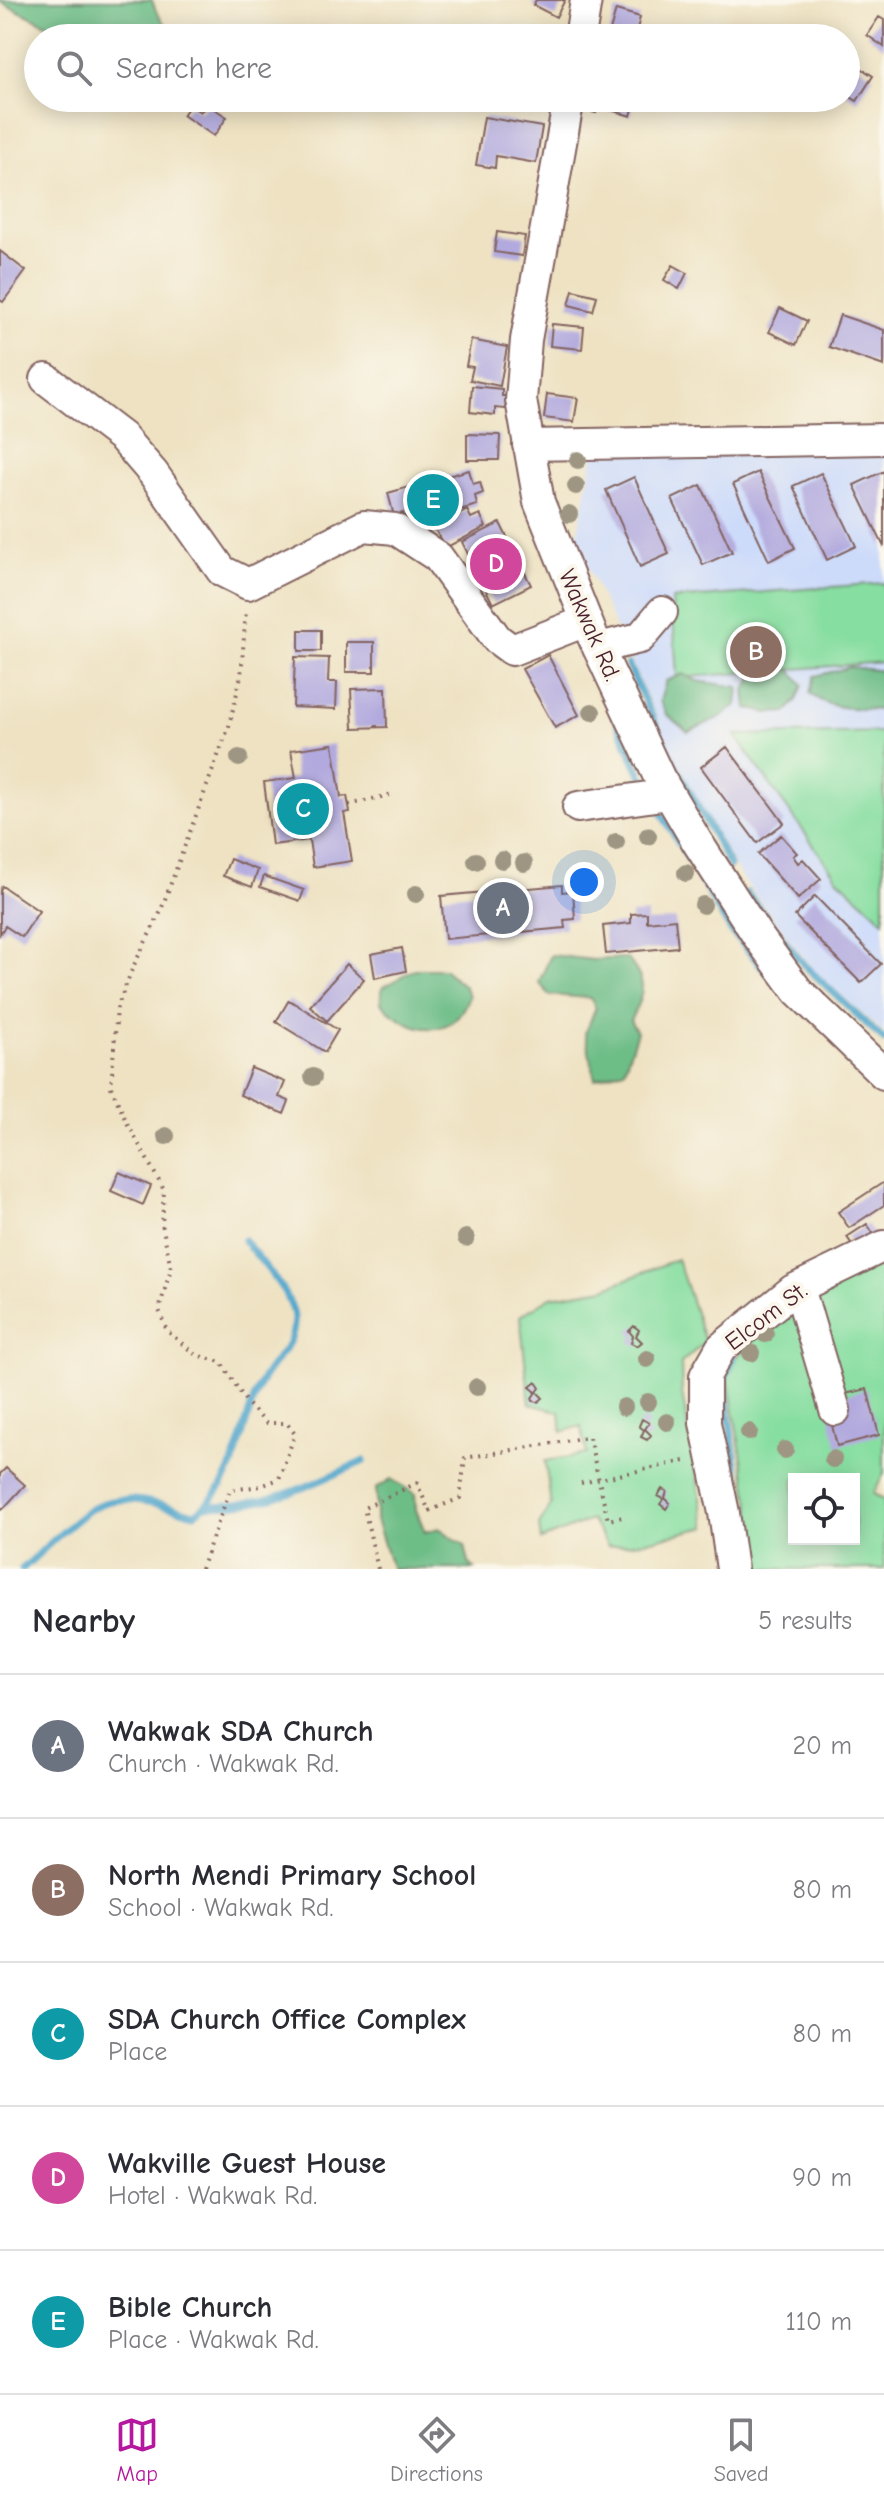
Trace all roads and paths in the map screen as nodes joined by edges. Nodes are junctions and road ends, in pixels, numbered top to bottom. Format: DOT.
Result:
graph roads {
  1 [pos="586,0"];
  2 [pos="582,24"];
  3 [pos="567,112"];
  4 [pos="46,379"];
  5 [pos="884,439"];
  6 [pos="528,445"];
  7 [pos="248,584"];
  8 [pos="662,612"];
  9 [pos="592,634"];
  10 [pos="393,794"];
  11 [pos="669,794"];
  12 [pos="349,805"];
  13 [pos="578,807"];
  14 [pos="884,1074"];
  15 [pos="884,1246"];
  16 [pos="799,1288"];
  17 [pos="835,1410"];
  18 [pos="689,1461"];
  19 [pos="598,1478"];
  20 [pos="581,1483"];
  21 [pos="627,1516"];
  22 [pos="201,1569"];
  23 [pos="378,1569"];
  24 [pos="732,1569"];
  1 -- 2 [label="street"];
  3 -- 6 [label="street, Wakwak Rd."];
  4 -- 7 [label="street"];
  5 -- 6 [label="street"];
  6 -- 9 [label="street, Wakwak Rd."];
  7 -- 9 [label="street"];
  7 -- 22 [label="path"];
  8 -- 9 [label="street"];
  9 -- 11 [label="street, Wakwak Rd."];
  10 -- 12 [label="path"];
  11 -- 13 [label="street"];
  11 -- 14 [label="street, Wakwak Rd."];
  15 -- 16 [label="street, Elcom St."];
  16 -- 17 [label="street"];
  16 -- 24 [label="street, Elcom St."];
  18 -- 19 [label="path"];
  19 -- 20 [label="path"];
  19 -- 21 [label="path"];
  19 -- 23 [label="path"];
}
